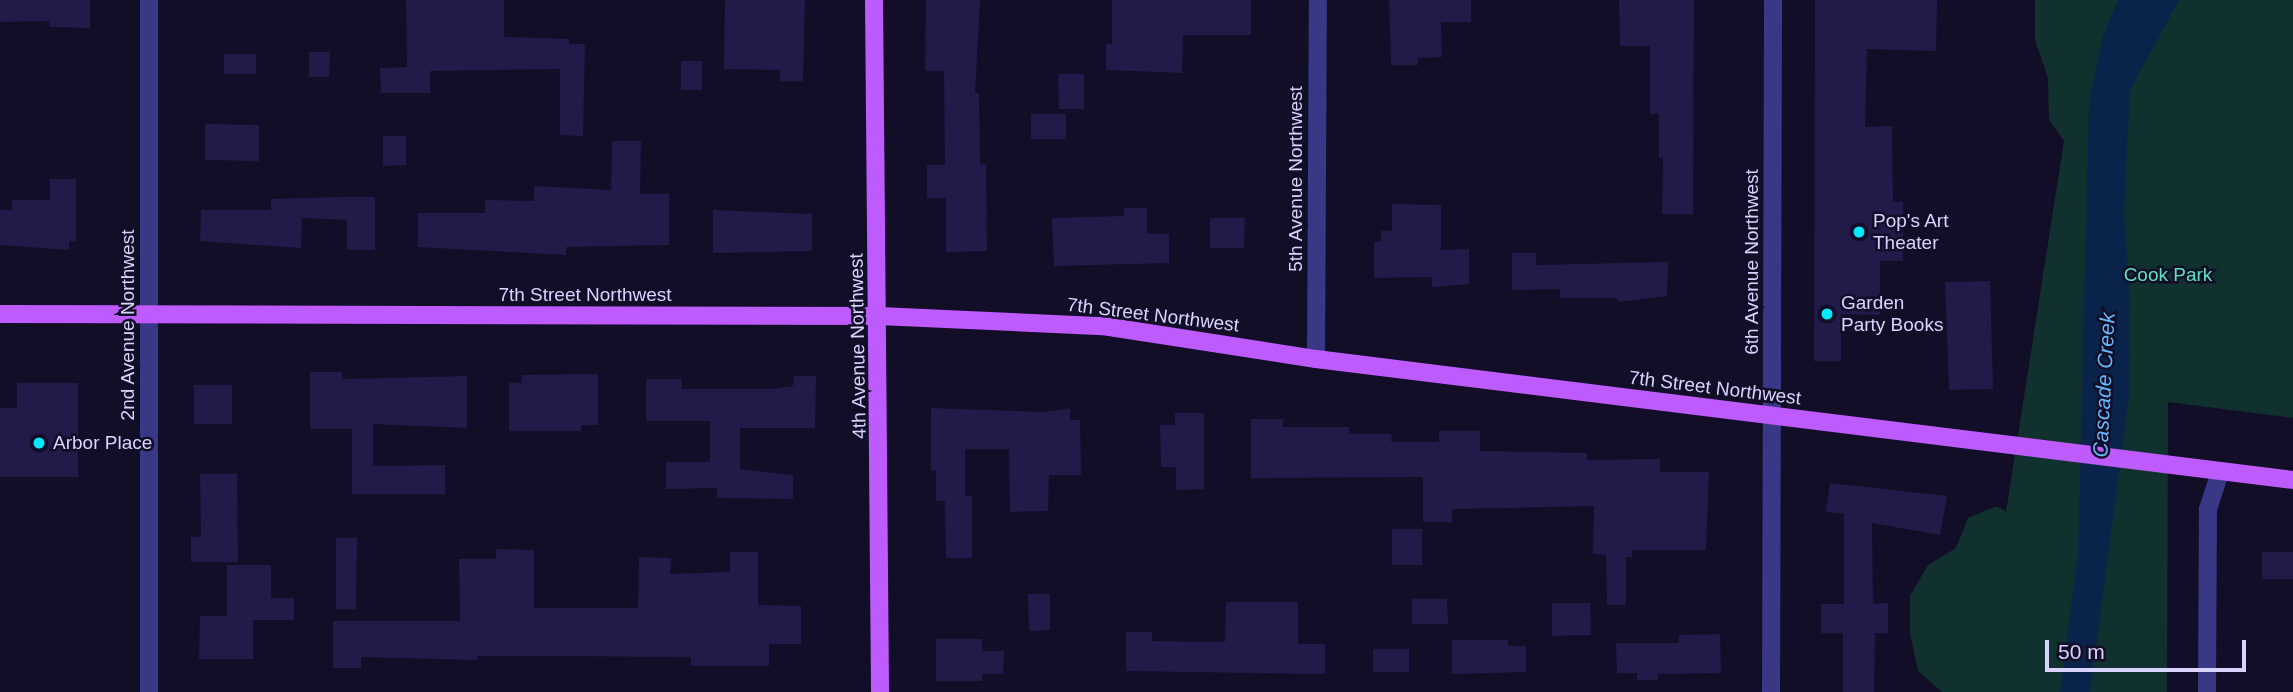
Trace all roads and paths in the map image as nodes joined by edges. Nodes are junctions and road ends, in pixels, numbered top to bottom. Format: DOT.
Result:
graph roads {
  1 [pos="149,0"];
  2 [pos="874,0"];
  3 [pos="1318,0"];
  4 [pos="1773,0"];
  5 [pos="0,314"];
  6 [pos="148,316"];
  7 [pos="879,316"];
  8 [pos="1316,359"];
  9 [pos="1773,417"];
  10 [pos="2220,471"];
  11 [pos="2293,480"];
  12 [pos="149,692"];
  13 [pos="880,692"];
  14 [pos="1771,692"];
  15 [pos="2207,692"];
  1 -- 6 [label="street, 2nd Avenue Northwest"];
  2 -- 7 [label="main road, 4th Avenue Northwest"];
  3 -- 8 [label="street, 5th Avenue Northwest"];
  4 -- 9 [label="street, 6th Avenue Northwest"];
  5 -- 6 [label="main road, 7th Street Northwest"];
  6 -- 7 [label="main road, 7th Street Northwest"];
  6 -- 12 [label="street, 2nd Avenue Northwest"];
  7 -- 8 [label="main road, 7th Street Northwest"];
  7 -- 13 [label="main road, 4th Avenue Northwest"];
  8 -- 9 [label="main road, 7th Street Northwest"];
  9 -- 10 [label="main road, 7th Street Northwest"];
  9 -- 14 [label="street, 6th Avenue Northwest"];
  10 -- 11 [label="main road, 7th Street Northwest"];
  10 -- 15 [label="street"];
}
